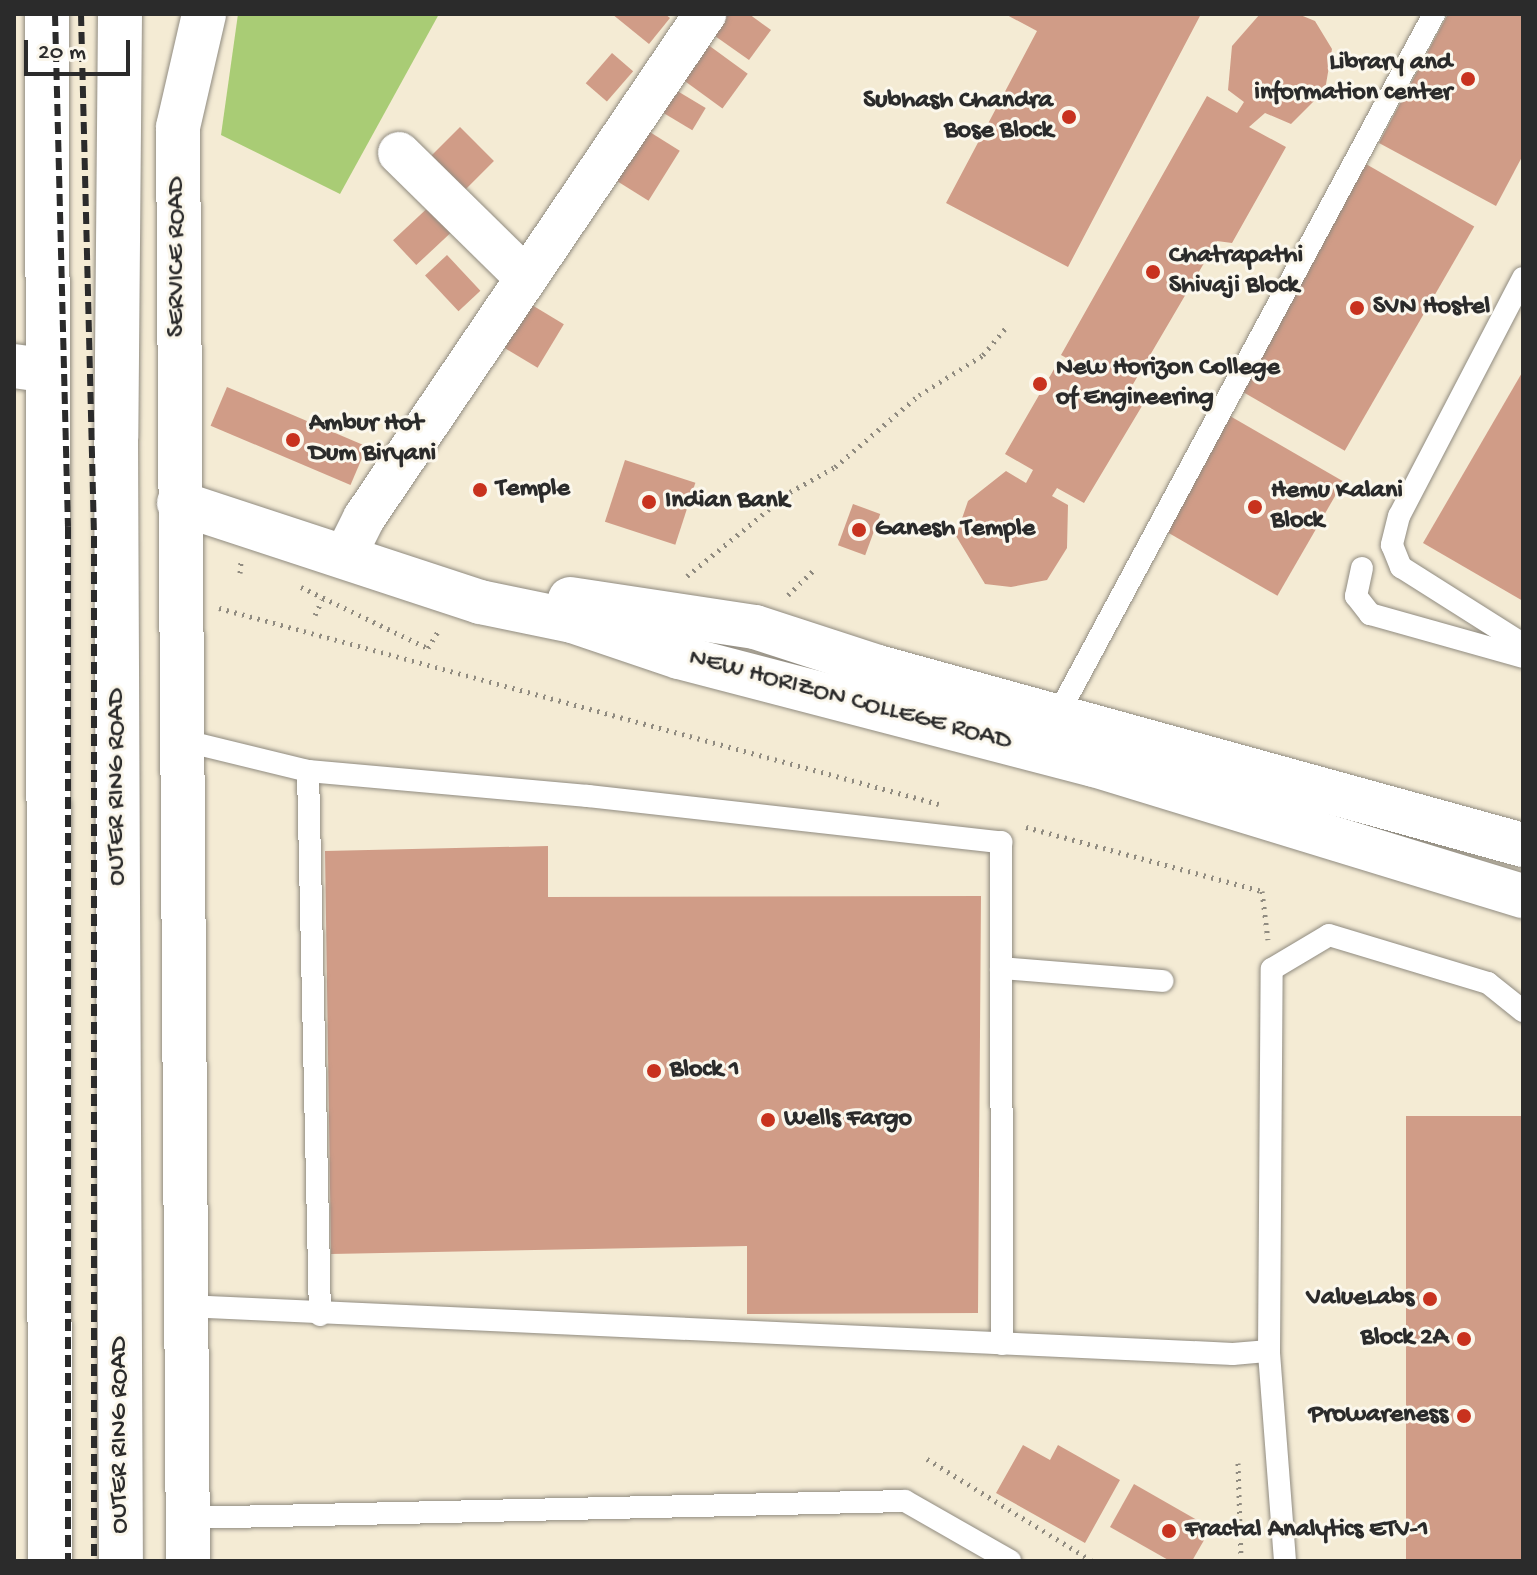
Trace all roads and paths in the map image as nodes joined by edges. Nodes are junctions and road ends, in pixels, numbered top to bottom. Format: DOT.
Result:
graph roads {
  1 [pos="47,14"];
  2 [pos="120,14"];
  3 [pos="204,14"];
  4 [pos="705,14"];
  5 [pos="1434,14"];
  6 [pos="399,153"];
  7 [pos="526,278"];
  8 [pos="1523,278"];
  9 [pos="1007,326"];
  10 [pos="31,369"];
  11 [pos="179,490"];
  12 [pos="350,545"];
  13 [pos="1362,568"];
  14 [pos="676,585"];
  15 [pos="205,605"];
  16 [pos="315,615"];
  17 [pos="450,617"];
  18 [pos="1523,644"];
  19 [pos="1523,657"];
  20 [pos="1057,716"];
  21 [pos="181,740"];
  22 [pos="308,771"];
  23 [pos="956,808"];
  24 [pos="1017,825"];
  25 [pos="1523,845"];
  26 [pos="1523,896"];
  27 [pos="1001,968"];
  28 [pos="1272,969"];
  29 [pos="1162,981"];
  30 [pos="1488,983"];
  31 [pos="1523,990"];
  32 [pos="1523,1011"];
  33 [pos="32,1192"];
  34 [pos="186,1306"];
  35 [pos="320,1315"];
  36 [pos="1002,1344"];
  37 [pos="1269,1351"];
  38 [pos="927,1459"];
  39 [pos="1238,1463"];
  40 [pos="188,1518"];
  41 [pos="50,1561"];
  42 [pos="121,1561"];
  43 [pos="188,1561"];
  44 [pos="1010,1561"];
  45 [pos="1092,1561"];
  46 [pos="1241,1561"];
  47 [pos="1285,1561"];
  1 -- 10 [label="main road"];
  2 -- 42 [label="main road, OUTER RING ROAD"];
  3 -- 11 [label="main road, SERVICE ROAD"];
  4 -- 7 [label="street"];
  5 -- 20 [label="lane"];
  6 -- 7 [label="street"];
  7 -- 12 [label="street"];
  8 -- 18 [label="lane"];
  9 -- 14 [label="path"];
  10 -- 33 [label="main road"];
  11 -- 12 [label="main road, NEW HORIZON COLLEGE ROAD"];
  11 -- 21 [label="main road, SERVICE ROAD"];
  12 -- 20 [label="main road, NEW HORIZON COLLEGE ROAD"];
  12 -- 26 [label="main road, NEW HORIZON COLLEGE ROAD"];
  13 -- 19 [label="lane"];
  15 -- 23 [label="path"];
  16 -- 17 [label="path"];
  20 -- 25 [label="main road, NEW HORIZON COLLEGE ROAD"];
  21 -- 22 [label="lane"];
  21 -- 34 [label="main road, SERVICE ROAD"];
  22 -- 27 [label="lane"];
  22 -- 35 [label="lane"];
  24 -- 28 [label="path"];
  27 -- 29 [label="lane"];
  27 -- 36 [label="lane"];
  28 -- 30 [label="lane"];
  28 -- 37 [label="lane"];
  30 -- 31 [label="lane"];
  30 -- 32 [label="lane"];
  33 -- 41 [label="main road"];
  34 -- 35 [label="lane"];
  34 -- 40 [label="main road, SERVICE ROAD"];
  35 -- 36 [label="lane"];
  36 -- 37 [label="lane"];
  37 -- 47 [label="lane"];
  38 -- 45 [label="path"];
  39 -- 46 [label="path"];
  40 -- 43 [label="main road, SERVICE ROAD"];
  40 -- 44 [label="lane"];
}
